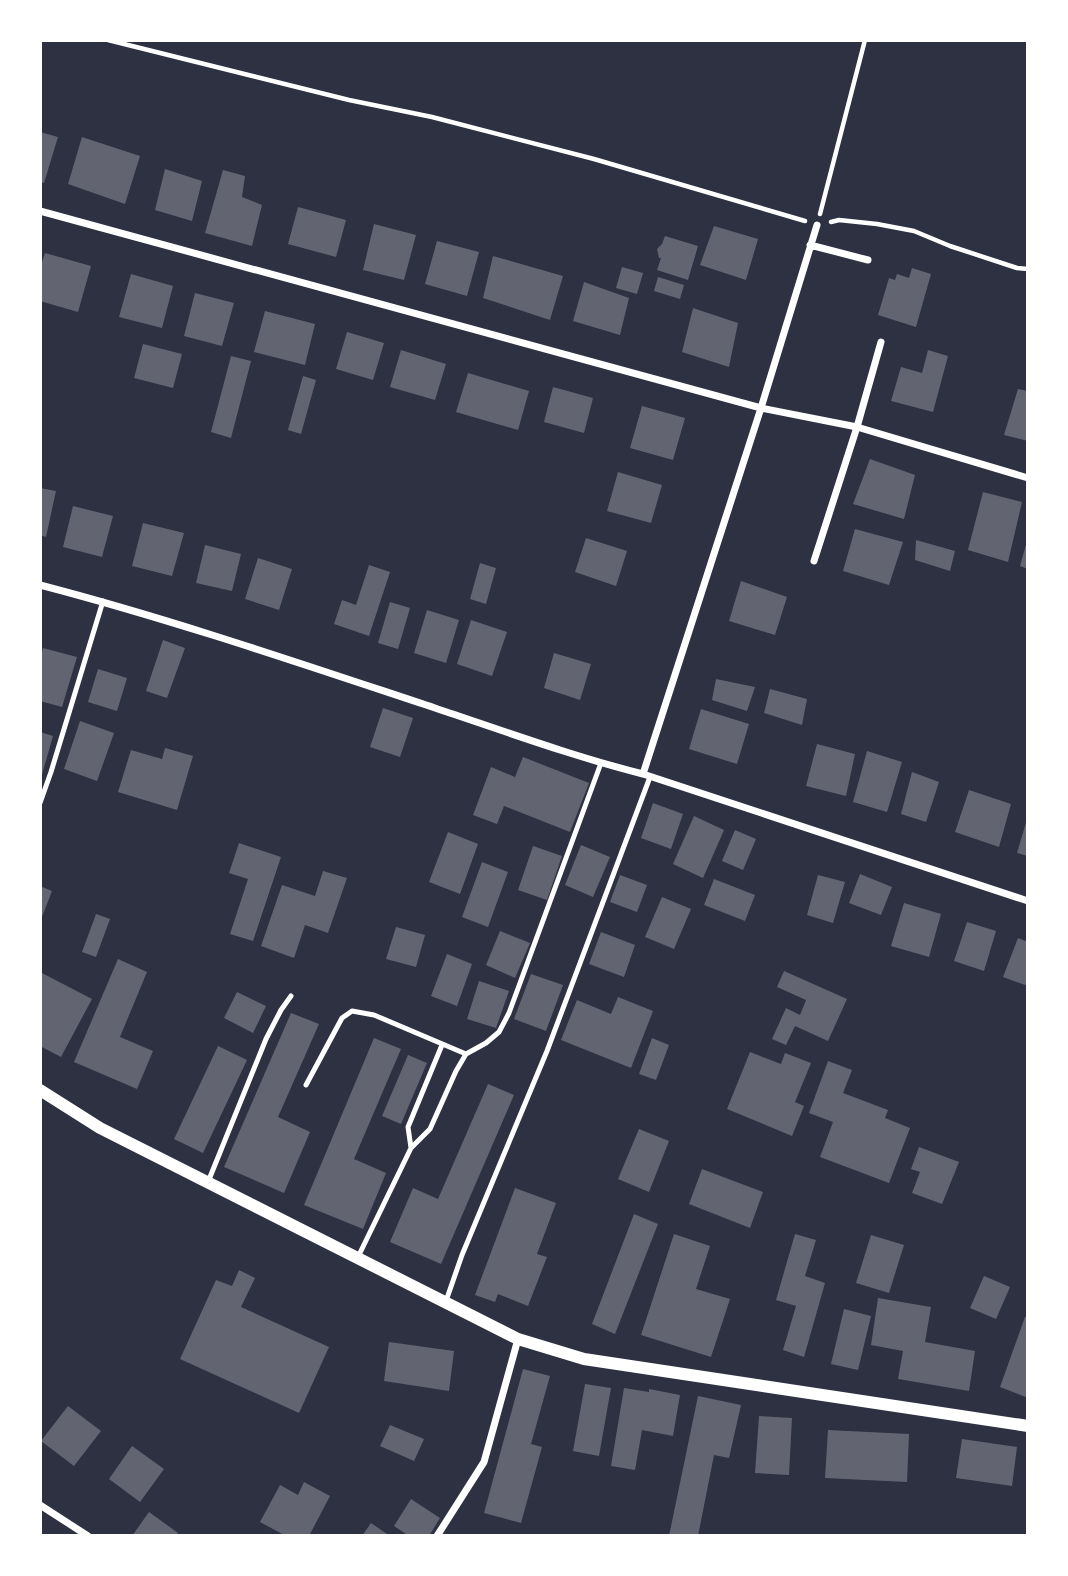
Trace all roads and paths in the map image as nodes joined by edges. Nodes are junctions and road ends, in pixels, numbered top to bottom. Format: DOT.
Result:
graph roads {
  1 [pos="108,40"];
  2 [pos="865,40"];
  3 [pos="40,211"];
  4 [pos="817,225"];
  5 [pos="810,245"];
  6 [pos="868,260"];
  7 [pos="1028,270"];
  8 [pos="881,342"];
  9 [pos="761,408"];
  10 [pos="857,427"];
  11 [pos="1028,478"];
  12 [pos="814,561"];
  13 [pos="40,585"];
  14 [pos="103,601"];
  15 [pos="601,763"];
  16 [pos="646,775"];
  17 [pos="40,803"];
  18 [pos="1028,901"];
  19 [pos="291,996"];
  20 [pos="442,1045"];
  21 [pos="466,1054"];
  22 [pos="306,1085"];
  23 [pos="40,1090"];
  24 [pos="411,1147"];
  25 [pos="208,1182"];
  26 [pos="358,1257"];
  27 [pos="446,1301"];
  28 [pos="518,1339"];
  29 [pos="1028,1426"];
  30 [pos="40,1505"];
  31 [pos="88,1536"];
  32 [pos="437,1536"];
  1 -- 4 [label="path"];
  2 -- 4 [label="path"];
  3 -- 9 [label="street"];
  4 -- 5 [label="street"];
  4 -- 7 [label="path"];
  5 -- 6 [label="street"];
  5 -- 9 [label="street"];
  8 -- 10 [label="street"];
  9 -- 10 [label="street"];
  9 -- 16 [label="street"];
  10 -- 11 [label="street"];
  10 -- 12 [label="street"];
  13 -- 14 [label="street"];
  14 -- 15 [label="street"];
  14 -- 17 [label="lane"];
  15 -- 16 [label="street"];
  15 -- 21 [label="lane"];
  16 -- 18 [label="street"];
  16 -- 27 [label="lane"];
  19 -- 25 [label="lane"];
  20 -- 21 [label="lane"];
  20 -- 22 [label="lane"];
  20 -- 24 [label="lane"];
  21 -- 24 [label="lane"];
  23 -- 25 [label="street"];
  24 -- 26 [label="lane"];
  25 -- 26 [label="street"];
  26 -- 27 [label="street"];
  27 -- 28 [label="street"];
  28 -- 29 [label="street"];
  28 -- 32 [label="street"];
  30 -- 31 [label="street"];
}
